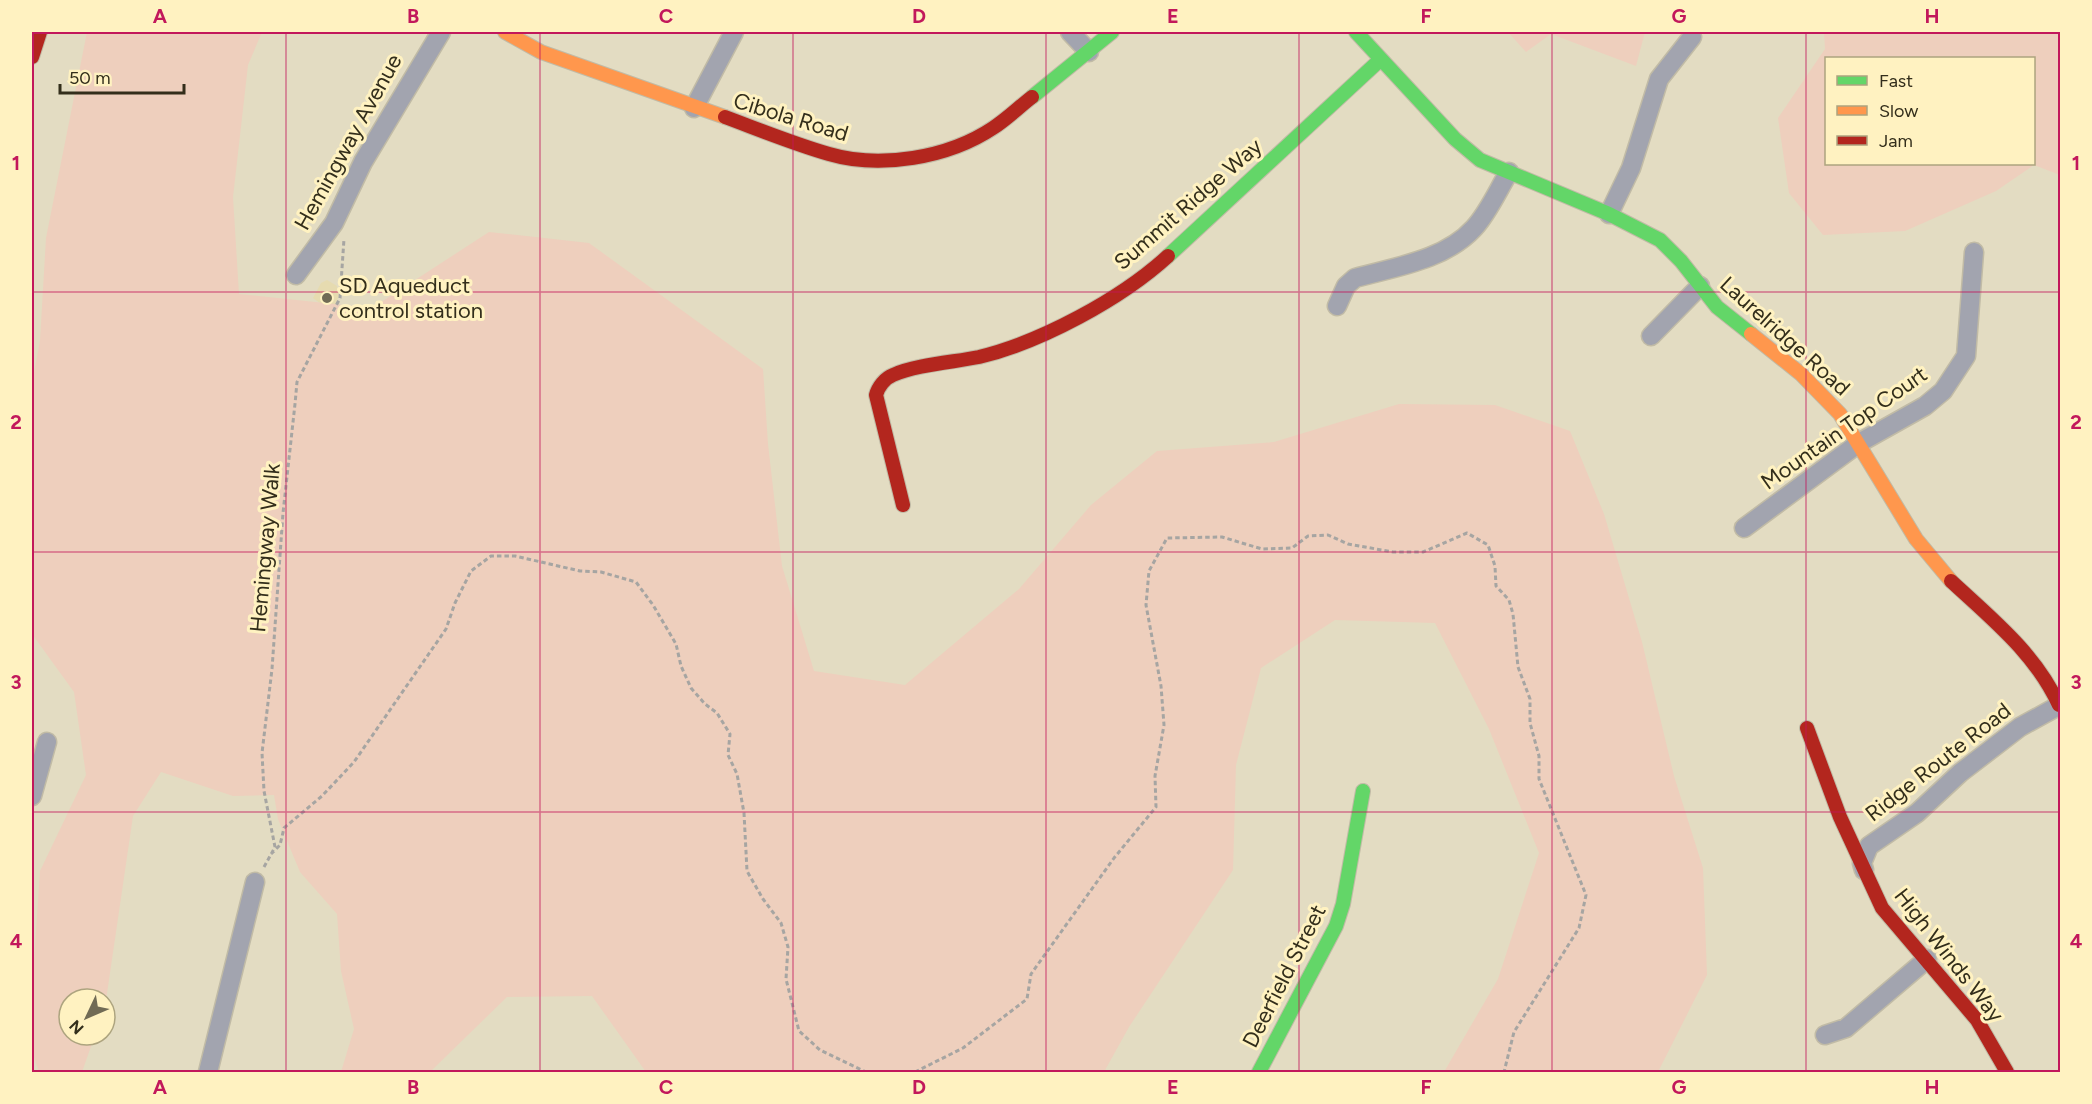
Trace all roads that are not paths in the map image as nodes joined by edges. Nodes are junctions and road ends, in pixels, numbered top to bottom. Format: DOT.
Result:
graph roads {
  1 [pos="40,32"];
  2 [pos="441,32"];
  3 [pos="505,32"];
  4 [pos="734,32"];
  5 [pos="1070,32"];
  6 [pos="1112,32"];
  7 [pos="1356,32"];
  8 [pos="1692,37"];
  9 [pos="1089,52"];
  10 [pos="32,57"];
  11 [pos="1381,59"];
  12 [pos="694,108"];
  13 [pos="1509,172"];
  14 [pos="1610,214"];
  15 [pos="1974,252"];
  16 [pos="296,275"];
  17 [pos="1700,286"];
  18 [pos="1337,306"];
  19 [pos="1651,336"];
  20 [pos="1859,443"];
  21 [pos="903,505"];
  22 [pos="1744,528"];
  23 [pos="2060,705"];
  24 [pos="1807,728"];
  25 [pos="47,742"];
  26 [pos="1363,791"];
  27 [pos="32,796"];
  28 [pos="1864,870"];
  29 [pos="255,882"];
  30 [pos="1927,959"];
  31 [pos="1825,1035"];
  32 [pos="208,1072"];
  33 [pos="1259,1072"];
  34 [pos="2007,1072"];
  1 -- 10 [label="street"];
  2 -- 16 [label="street, Hemingway Avenue"];
  3 -- 12 [label="street, Cibola Road"];
  4 -- 12 [label="street"];
  5 -- 9 [label="street"];
  6 -- 9 [label="street, Cibola Road"];
  7 -- 11 [label="street, Laurelridge Road"];
  8 -- 14 [label="street"];
  9 -- 12 [label="street, Cibola Road"];
  11 -- 13 [label="street, Laurelridge Road"];
  11 -- 21 [label="street, Summit Ridge Way"];
  13 -- 14 [label="street, Laurelridge Road"];
  13 -- 18 [label="street"];
  14 -- 17 [label="street, Laurelridge Road"];
  15 -- 20 [label="street, Mountain Top Court"];
  17 -- 19 [label="street"];
  17 -- 20 [label="street, Laurelridge Road"];
  20 -- 22 [label="street, Mountain Top Court"];
  20 -- 23 [label="street, Laurelridge Road"];
  23 -- 28 [label="street, Ridge Route Road"];
  24 -- 28 [label="street, High Winds Way"];
  25 -- 27 [label="street"];
  26 -- 33 [label="street, Deerfield Street"];
  28 -- 30 [label="street, High Winds Way"];
  29 -- 32 [label="street"];
  30 -- 31 [label="street"];
  30 -- 34 [label="street, High Winds Way"];
}
